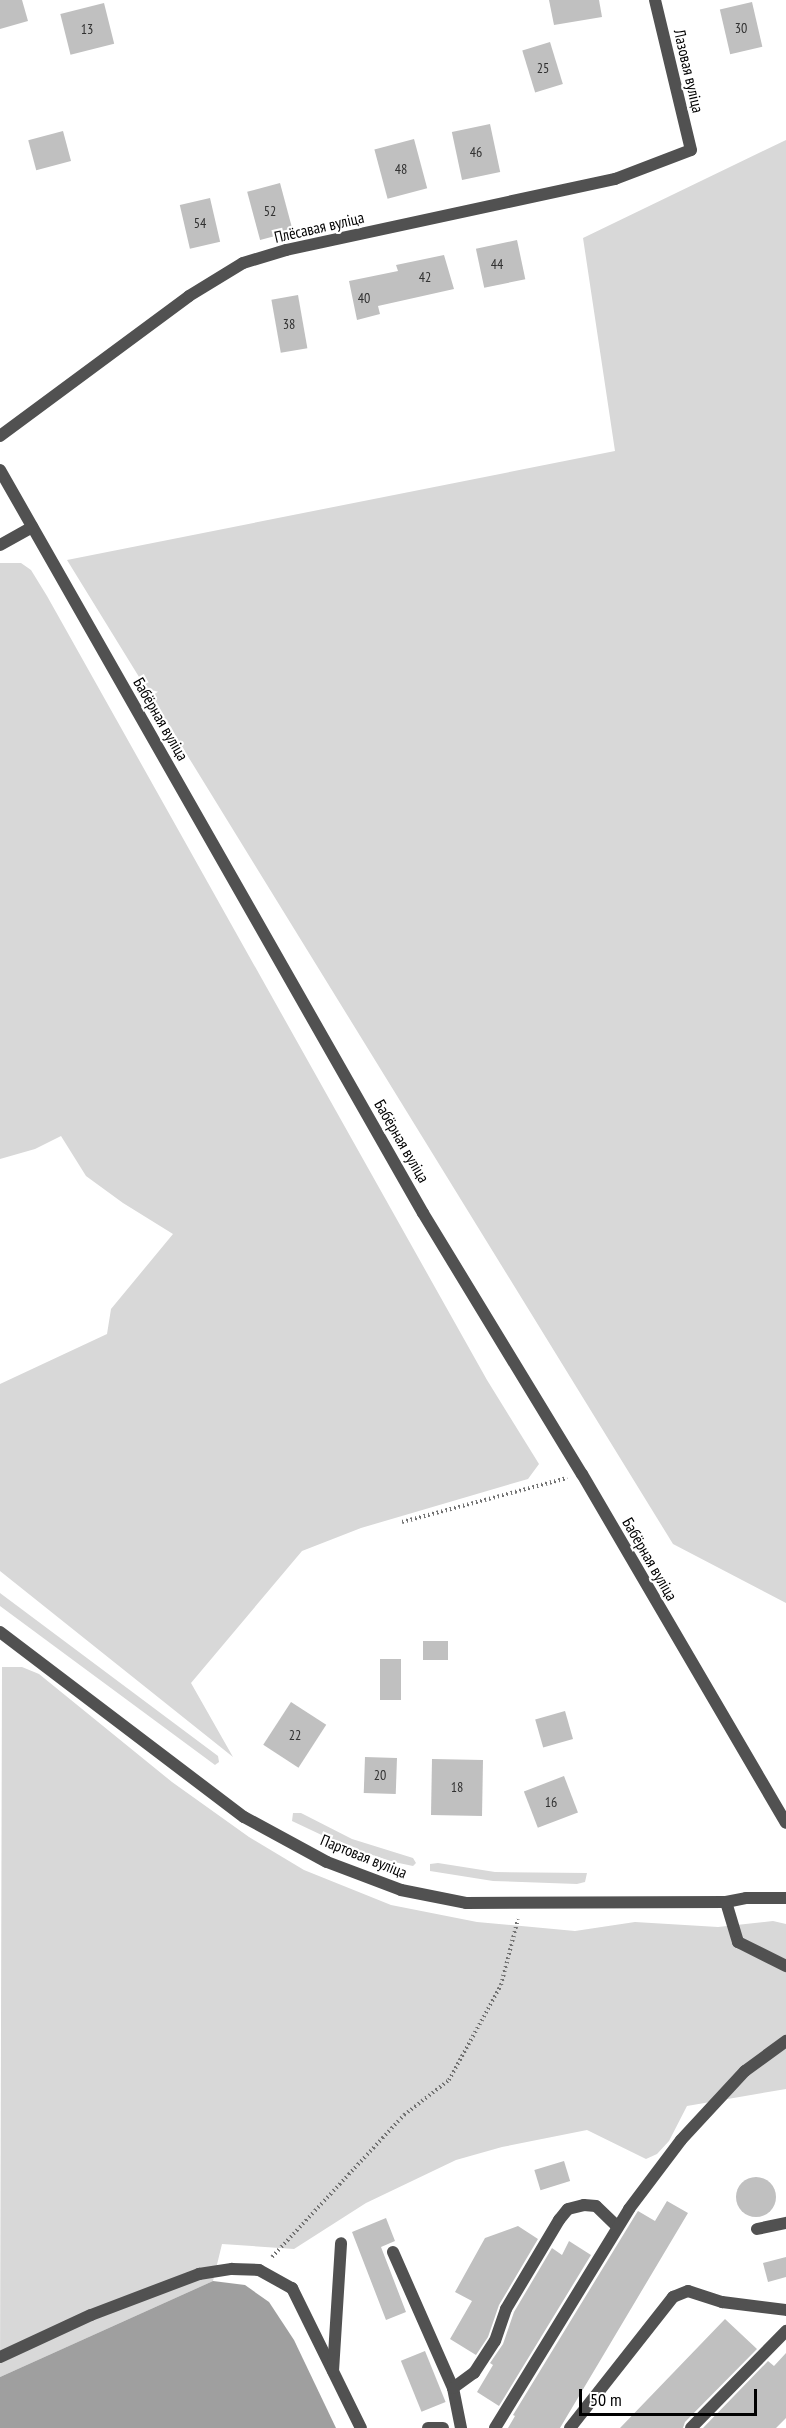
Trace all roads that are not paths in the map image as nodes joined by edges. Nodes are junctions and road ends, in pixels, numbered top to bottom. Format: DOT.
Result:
graph roads {
  1 [pos="655,0"];
  2 [pos="690,150"];
  3 [pos="0,436"];
  4 [pos="0,470"];
  5 [pos="32,527"];
  6 [pos="0,545"];
  7 [pos="0,1632"];
  8 [pos="786,1823"];
  9 [pos="786,1898"];
  10 [pos="726,1902"];
  11 [pos="786,1966"];
  12 [pos="786,2041"];
  13 [pos="786,2223"];
  14 [pos="618,2227"];
  15 [pos="757,2229"];
  16 [pos="341,2243"];
  17 [pos="393,2252"];
  18 [pos="786,2310"];
  19 [pos="786,2331"];
  20 [pos="0,2357"];
  21 [pos="333,2371"];
  22 [pos="453,2388"];
  23 [pos="361,2428"];
  24 [pos="428,2428"];
  25 [pos="443,2428"];
  26 [pos="461,2428"];
  27 [pos="495,2428"];
  28 [pos="570,2428"];
  29 [pos="691,2428"];
  1 -- 2 [label="street, Лазовая вуліца"];
  2 -- 3 [label="street, Плёсавая вуліца"];
  4 -- 5 [label="street, Бабёрная вуліца"];
  5 -- 6 [label="street"];
  5 -- 8 [label="street, Бабёрная вуліца"];
  7 -- 10 [label="street, Партовая вуліца"];
  9 -- 10 [label="street, Партовая вуліца"];
  10 -- 11 [label="street"];
  12 -- 14 [label="street"];
  13 -- 15 [label="street"];
  14 -- 22 [label="street"];
  14 -- 27 [label="street"];
  16 -- 21 [label="street"];
  17 -- 22 [label="street"];
  18 -- 28 [label="street"];
  19 -- 29 [label="street"];
  20 -- 21 [label="street"];
  21 -- 23 [label="street"];
  22 -- 26 [label="street"];
  24 -- 25 [label="street"];
}
